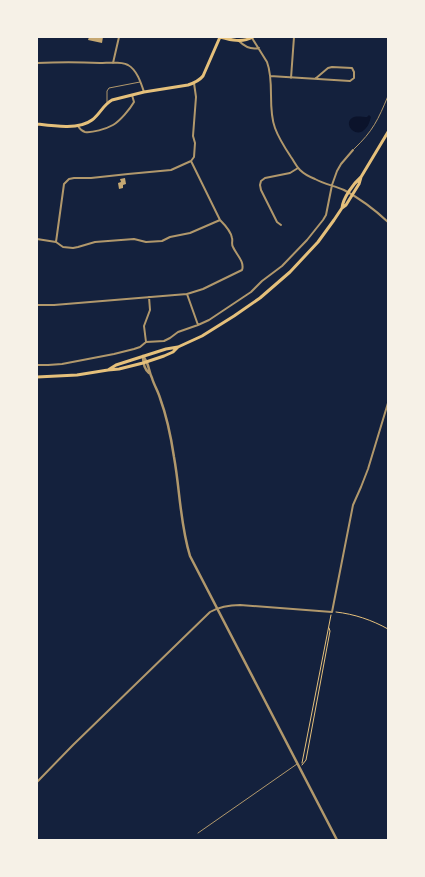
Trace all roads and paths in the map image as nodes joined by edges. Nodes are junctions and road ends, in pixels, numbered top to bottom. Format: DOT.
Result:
graph roads {
  1 [pos="118,37"];
  2 [pos="220,37"];
  3 [pos="252,37"];
  4 [pos="294,37"];
  5 [pos="232,39"];
  6 [pos="239,40"];
  7 [pos="259,48"];
  8 [pos="37,63"];
  9 [pos="113,63"];
  10 [pos="270,76"];
  11 [pos="291,78"];
  12 [pos="315,79"];
  13 [pos="141,82"];
  14 [pos="194,83"];
  15 [pos="144,92"];
  16 [pos="132,95"];
  17 [pos="388,96"];
  18 [pos="107,103"];
  19 [pos="37,124"];
  20 [pos="78,125"];
  21 [pos="388,132"];
  22 [pos="353,150"];
  23 [pos="191,161"];
  24 [pos="298,168"];
  25 [pos="332,185"];
  26 [pos="350,194"];
  27 [pos="220,220"];
  28 [pos="388,222"];
  29 [pos="281,225"];
  30 [pos="37,239"];
  31 [pos="56,242"];
  32 [pos="187,294"];
  33 [pos="149,297"];
  34 [pos="37,305"];
  35 [pos="198,325"];
  36 [pos="146,342"];
  37 [pos="178,347"];
  38 [pos="143,356"];
  39 [pos="148,362"];
  40 [pos="143,363"];
  41 [pos="37,365"];
  42 [pos="108,370"];
  43 [pos="150,374"];
  44 [pos="37,377"];
  45 [pos="388,403"];
  46 [pos="217,608"];
  47 [pos="332,612"];
  48 [pos="388,629"];
  49 [pos="298,764"];
  50 [pos="300,769"];
  51 [pos="37,782"];
  52 [pos="198,833"];
  53 [pos="337,840"];
  1 -- 9 [label="street"];
  2 -- 5 [label="main road"];
  2 -- 14 [label="main road"];
  3 -- 6 [label="main road"];
  3 -- 7 [label="street"];
  4 -- 11 [label="street"];
  5 -- 6 [label="main road"];
  6 -- 7 [label="street"];
  7 -- 10 [label="street"];
  8 -- 9 [label="street"];
  9 -- 13 [label="street"];
  10 -- 11 [label="street"];
  10 -- 24 [label="street"];
  11 -- 12 [label="street"];
  12 -- 12 [label="street"];
  13 -- 15 [label="street"];
  13 -- 18 [label="lane"];
  14 -- 15 [label="main road"];
  14 -- 23 [label="street"];
  15 -- 16 [label="main road"];
  16 -- 18 [label="main road"];
  16 -- 20 [label="street"];
  17 -- 22 [label="lane"];
  18 -- 20 [label="main road"];
  19 -- 20 [label="main road"];
  21 -- 26 [label="main road"];
  22 -- 25 [label="street"];
  23 -- 27 [label="street"];
  23 -- 31 [label="street"];
  24 -- 25 [label="street"];
  24 -- 29 [label="street"];
  25 -- 26 [label="street"];
  25 -- 35 [label="street"];
  26 -- 28 [label="street"];
  26 -- 37 [label="main road"];
  27 -- 31 [label="street"];
  27 -- 32 [label="street"];
  30 -- 31 [label="street"];
  32 -- 33 [label="street"];
  32 -- 35 [label="street"];
  33 -- 34 [label="street"];
  33 -- 36 [label="street"];
  35 -- 36 [label="street"];
  36 -- 41 [label="street"];
  37 -- 38 [label="main road"];
  37 -- 39 [label="main road"];
  38 -- 39 [label="street"];
  38 -- 40 [label="street"];
  38 -- 42 [label="main road"];
  39 -- 40 [label="main road"];
  39 -- 43 [label="street"];
  40 -- 42 [label="main road"];
  40 -- 43 [label="street"];
  42 -- 44 [label="main road"];
  43 -- 46 [label="street"];
  45 -- 47 [label="street"];
  46 -- 47 [label="street"];
  46 -- 49 [label="street"];
  46 -- 51 [label="street"];
  47 -- 48 [label="path"];
  47 -- 50 [label="path"];
  49 -- 50 [label="street"];
  49 -- 52 [label="lane"];
  50 -- 53 [label="street"];
}
